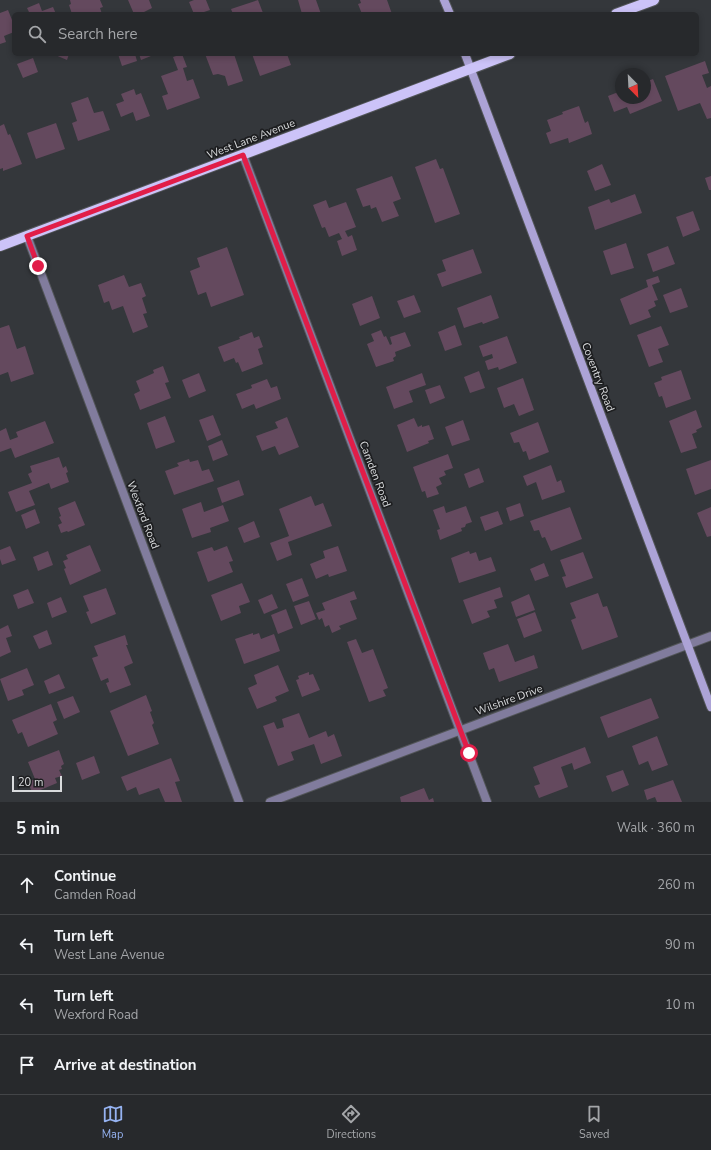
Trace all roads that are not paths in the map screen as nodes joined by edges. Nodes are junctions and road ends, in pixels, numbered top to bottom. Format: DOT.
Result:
graph roads {
  1 [pos="444,0"];
  2 [pos="654,0"];
  3 [pos="449,12"];
  4 [pos="621,12"];
  5 [pos="466,56"];
  6 [pos="505,56"];
  7 [pos="471,69"];
  8 [pos="243,155"];
  9 [pos="27,236"];
  10 [pos="0,246"];
  11 [pos="711,636"];
  12 [pos="688,645"];
  13 [pos="711,707"];
  14 [pos="460,730"];
  15 [pos="239,802"];
  16 [pos="270,802"];
  17 [pos="487,802"];
  1 -- 3 [label="street"];
  2 -- 4 [label="main road"];
  5 -- 7 [label="street, Coventry Road"];
  6 -- 7 [label="main road, West Lane Avenue"];
  7 -- 8 [label="main road, West Lane Avenue"];
  7 -- 12 [label="street, Coventry Road"];
  8 -- 9 [label="main road, West Lane Avenue"];
  8 -- 14 [label="street, Camden Road"];
  9 -- 10 [label="main road, West Lane Avenue"];
  9 -- 15 [label="street, Wexford Road"];
  11 -- 12 [label="street, Wilshire Drive"];
  12 -- 13 [label="street, Coventry Road"];
  12 -- 14 [label="street, Wilshire Drive"];
  14 -- 16 [label="street, Wilshire Drive"];
  14 -- 17 [label="street, Camden Road"];
}
